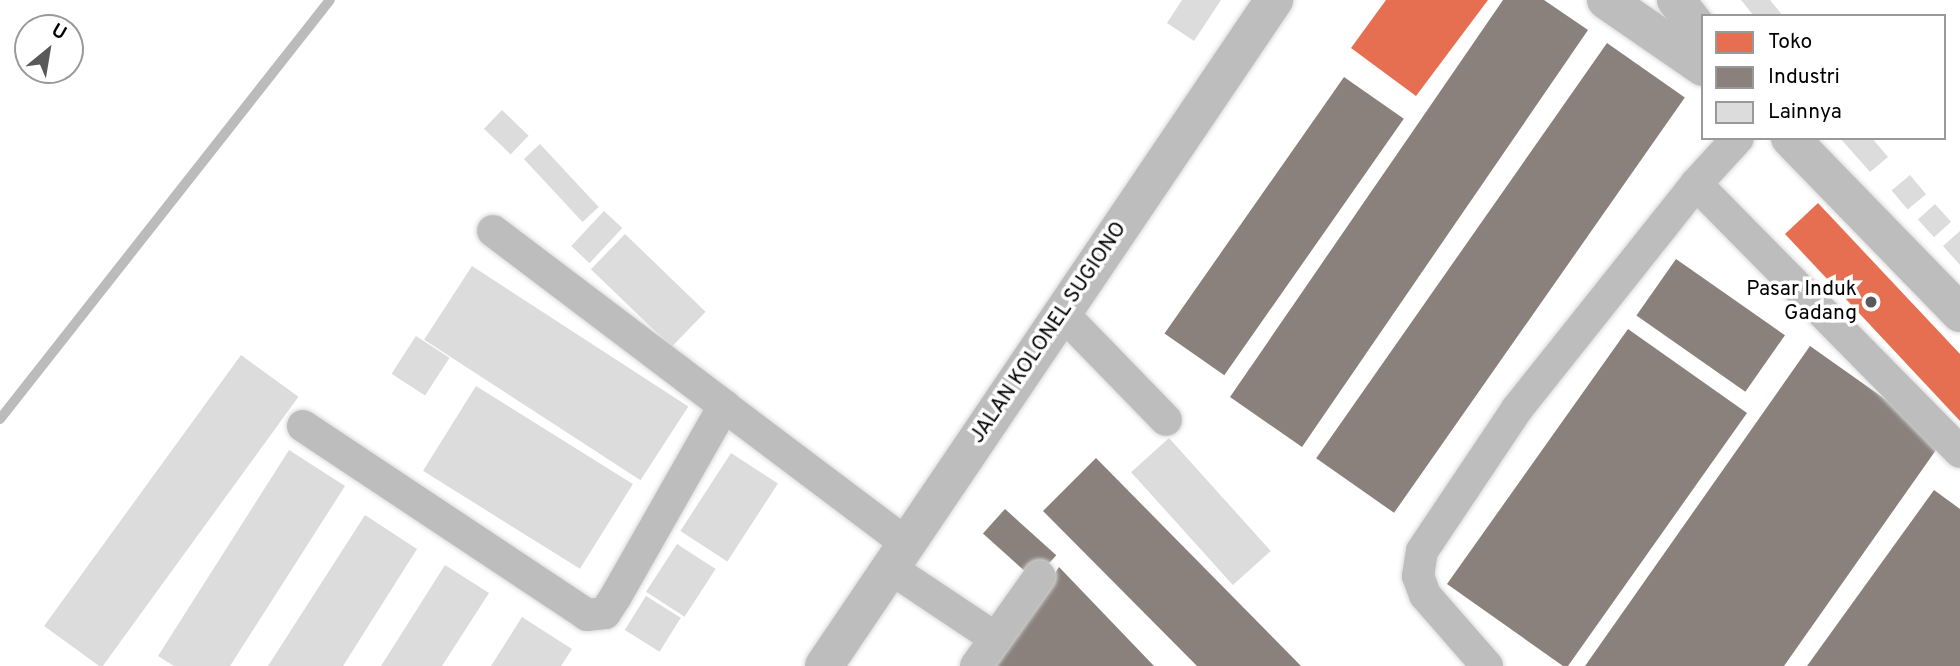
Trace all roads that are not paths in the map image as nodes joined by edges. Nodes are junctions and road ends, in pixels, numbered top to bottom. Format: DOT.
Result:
graph roads {
  1 [pos="1274,0"];
  2 [pos="1606,0"];
  3 [pos="1676,0"];
  4 [pos="1701,32"];
  5 [pos="1701,66"];
  6 [pos="1736,140"];
  7 [pos="1792,140"];
  8 [pos="1696,184"];
  9 [pos="493,231"];
  10 [pos="1062,313"];
  11 [pos="1960,313"];
  12 [pos="724,406"];
  13 [pos="1166,420"];
  14 [pos="303,426"];
  15 [pos="1960,452"];
  16 [pos="898,556"];
  17 [pos="1040,576"];
  18 [pos="995,638"];
  19 [pos="824,666"];
  20 [pos="976,666"];
  21 [pos="1487,666"];
  1 -- 10 [label="main road, JALAN KOLONEL SUGIONO"];
  2 -- 5 [label="main road"];
  3 -- 4 [label="main road"];
  6 -- 8 [label="lane"];
  7 -- 11 [label="main road"];
  8 -- 15 [label="lane"];
  8 -- 21 [label="lane"];
  9 -- 12 [label="lane"];
  10 -- 13 [label="lane"];
  10 -- 16 [label="main road, JALAN KOLONEL SUGIONO"];
  12 -- 14 [label="lane"];
  12 -- 16 [label="lane"];
  16 -- 18 [label="lane"];
  16 -- 19 [label="main road, JALAN KOLONEL SUGIONO"];
  17 -- 18 [label="lane"];
  18 -- 20 [label="lane"];
}
